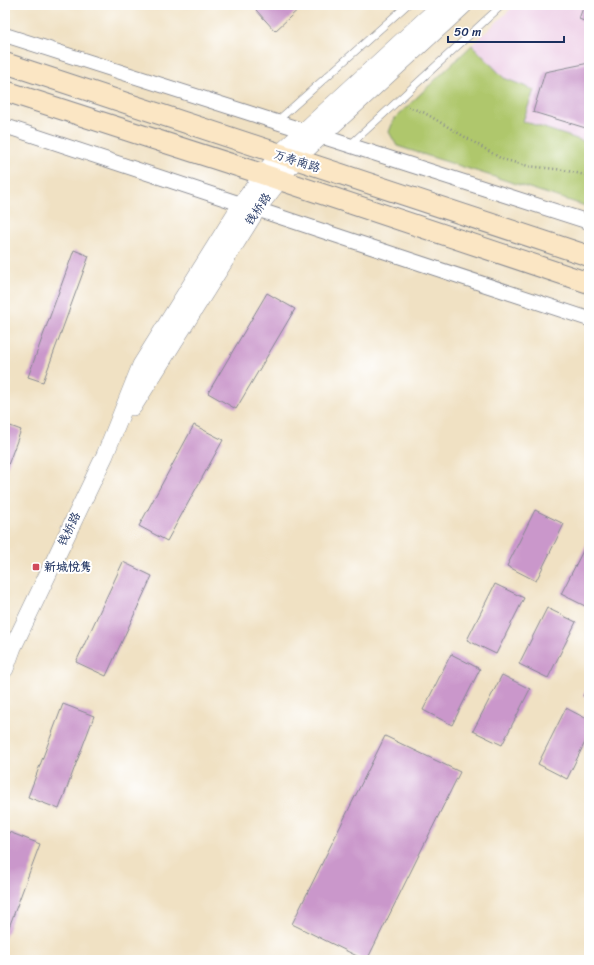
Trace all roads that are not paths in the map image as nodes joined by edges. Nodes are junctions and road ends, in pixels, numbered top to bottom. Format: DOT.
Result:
graph roads {
  1 [pos="407,5"];
  2 [pos="441,5"];
  3 [pos="464,5"];
  4 [pos="502,5"];
  5 [pos="5,35"];
  6 [pos="5,63"];
  7 [pos="5,91"];
  8 [pos="276,122"];
  9 [pos="5,126"];
  10 [pos="313,133"];
  11 [pos="351,144"];
  12 [pos="286,157"];
  13 [pos="270,177"];
  14 [pos="250,206"];
  15 [pos="589,222"];
  16 [pos="589,256"];
  17 [pos="589,283"];
  18 [pos="589,319"];
  19 [pos="5,669"];
  1 -- 8 [label="lane"];
  2 -- 10 [label="street, 钱桥路"];
  3 -- 10 [label="street, 钱桥路"];
  4 -- 11 [label="lane"];
  5 -- 8 [label="street"];
  6 -- 12 [label="main road, 万寿南路"];
  7 -- 13 [label="main road, 万寿南路"];
  8 -- 10 [label="street"];
  9 -- 14 [label="street"];
  10 -- 11 [label="street"];
  10 -- 12 [label="street, 钱桥路"];
  11 -- 15 [label="street"];
  12 -- 13 [label="street, 钱桥路"];
  12 -- 16 [label="main road, 万寿南路"];
  13 -- 14 [label="street, 钱桥路"];
  13 -- 17 [label="main road, 万寿南路"];
  14 -- 18 [label="street"];
  14 -- 19 [label="street, 钱桥路"];
}
